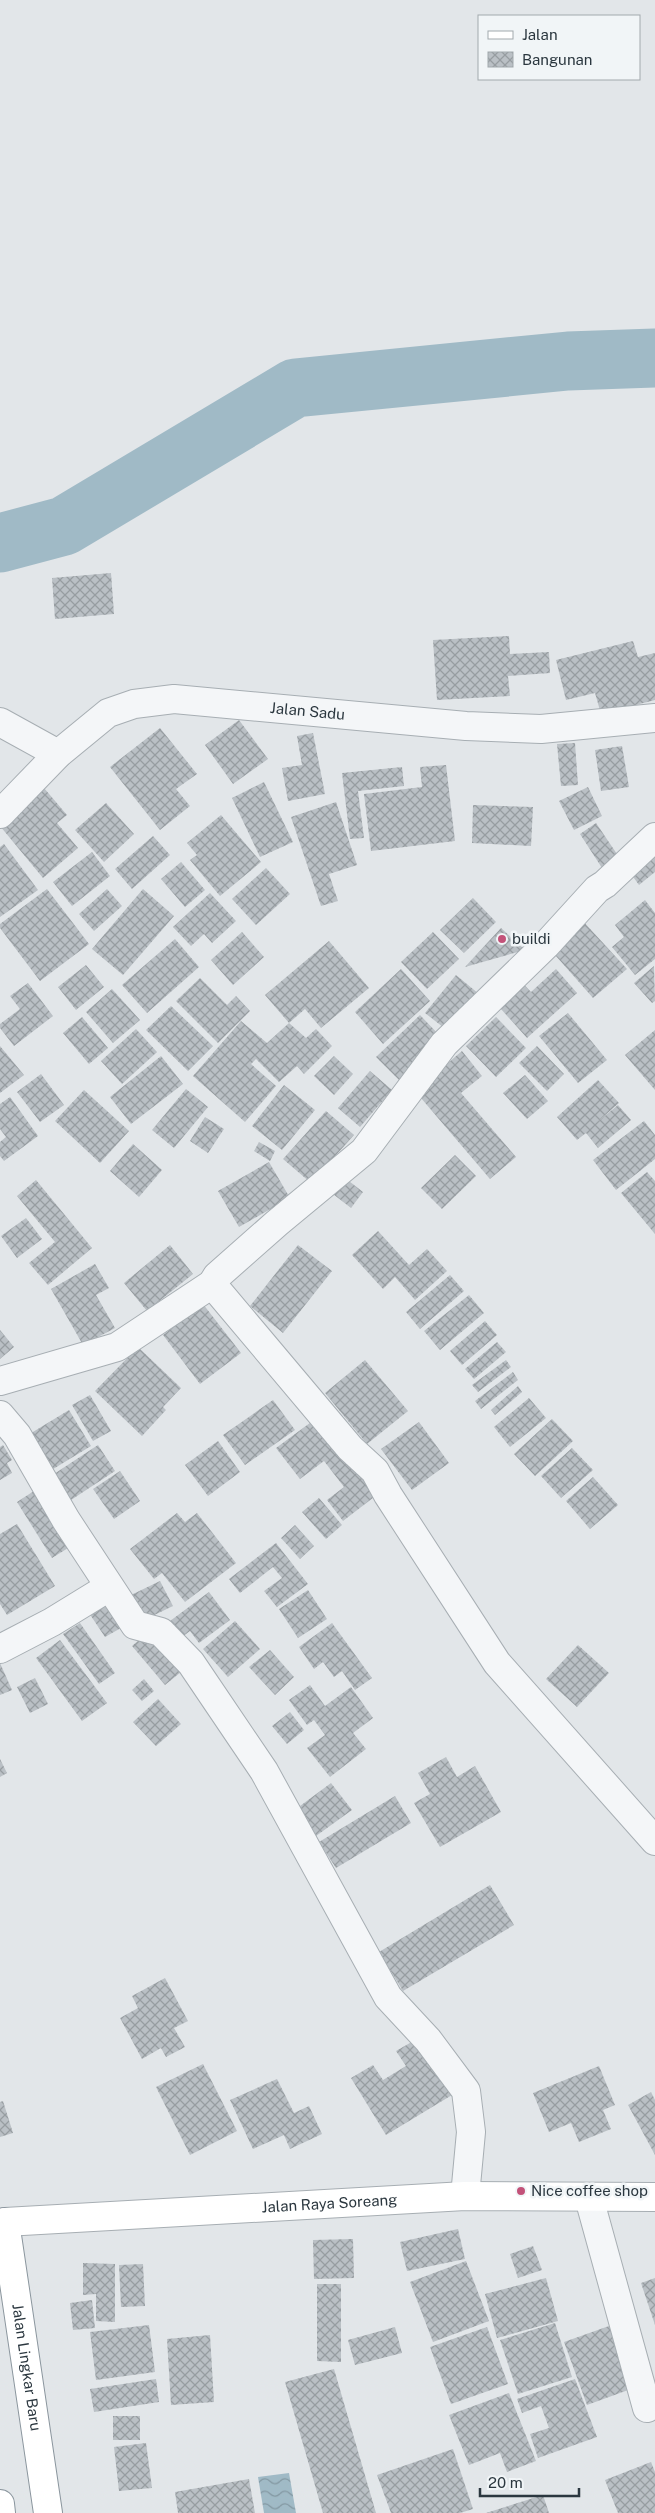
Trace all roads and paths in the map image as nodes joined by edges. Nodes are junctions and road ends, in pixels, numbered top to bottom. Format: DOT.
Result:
graph roads {
  1 [pos="655,718"];
  2 [pos="0,722"];
  3 [pos="58,754"];
  4 [pos="0,814"];
  5 [pos="655,837"];
  6 [pos="212,1284"];
  7 [pos="0,1381"];
  8 [pos="0,1415"];
  9 [pos="109,1587"];
  10 [pos="0,1649"];
  11 [pos="655,1841"];
  12 [pos="465,2196"];
  13 [pos="655,2197"];
  14 [pos="589,2198"];
  15 [pos="2,2222"];
  16 [pos="647,2408"];
  17 [pos="0,2504"];
  18 [pos="1,2513"];
  19 [pos="48,2513"];
  1 -- 3 [label="street, Jalan Sadu"];
  2 -- 3 [label="street"];
  3 -- 4 [label="street, Jalan Sadu"];
  5 -- 6 [label="street"];
  6 -- 7 [label="street"];
  6 -- 11 [label="street"];
  8 -- 9 [label="street"];
  9 -- 10 [label="street"];
  9 -- 12 [label="street"];
  12 -- 14 [label="main road, Jalan Raya Soreang"];
  12 -- 15 [label="main road, Jalan Raya Soreang"];
  13 -- 14 [label="main road, Jalan Raya Soreang"];
  14 -- 16 [label="street"];
  15 -- 19 [label="main road, Jalan Lingkar Baru"];
  17 -- 18 [label="main road"];
}
